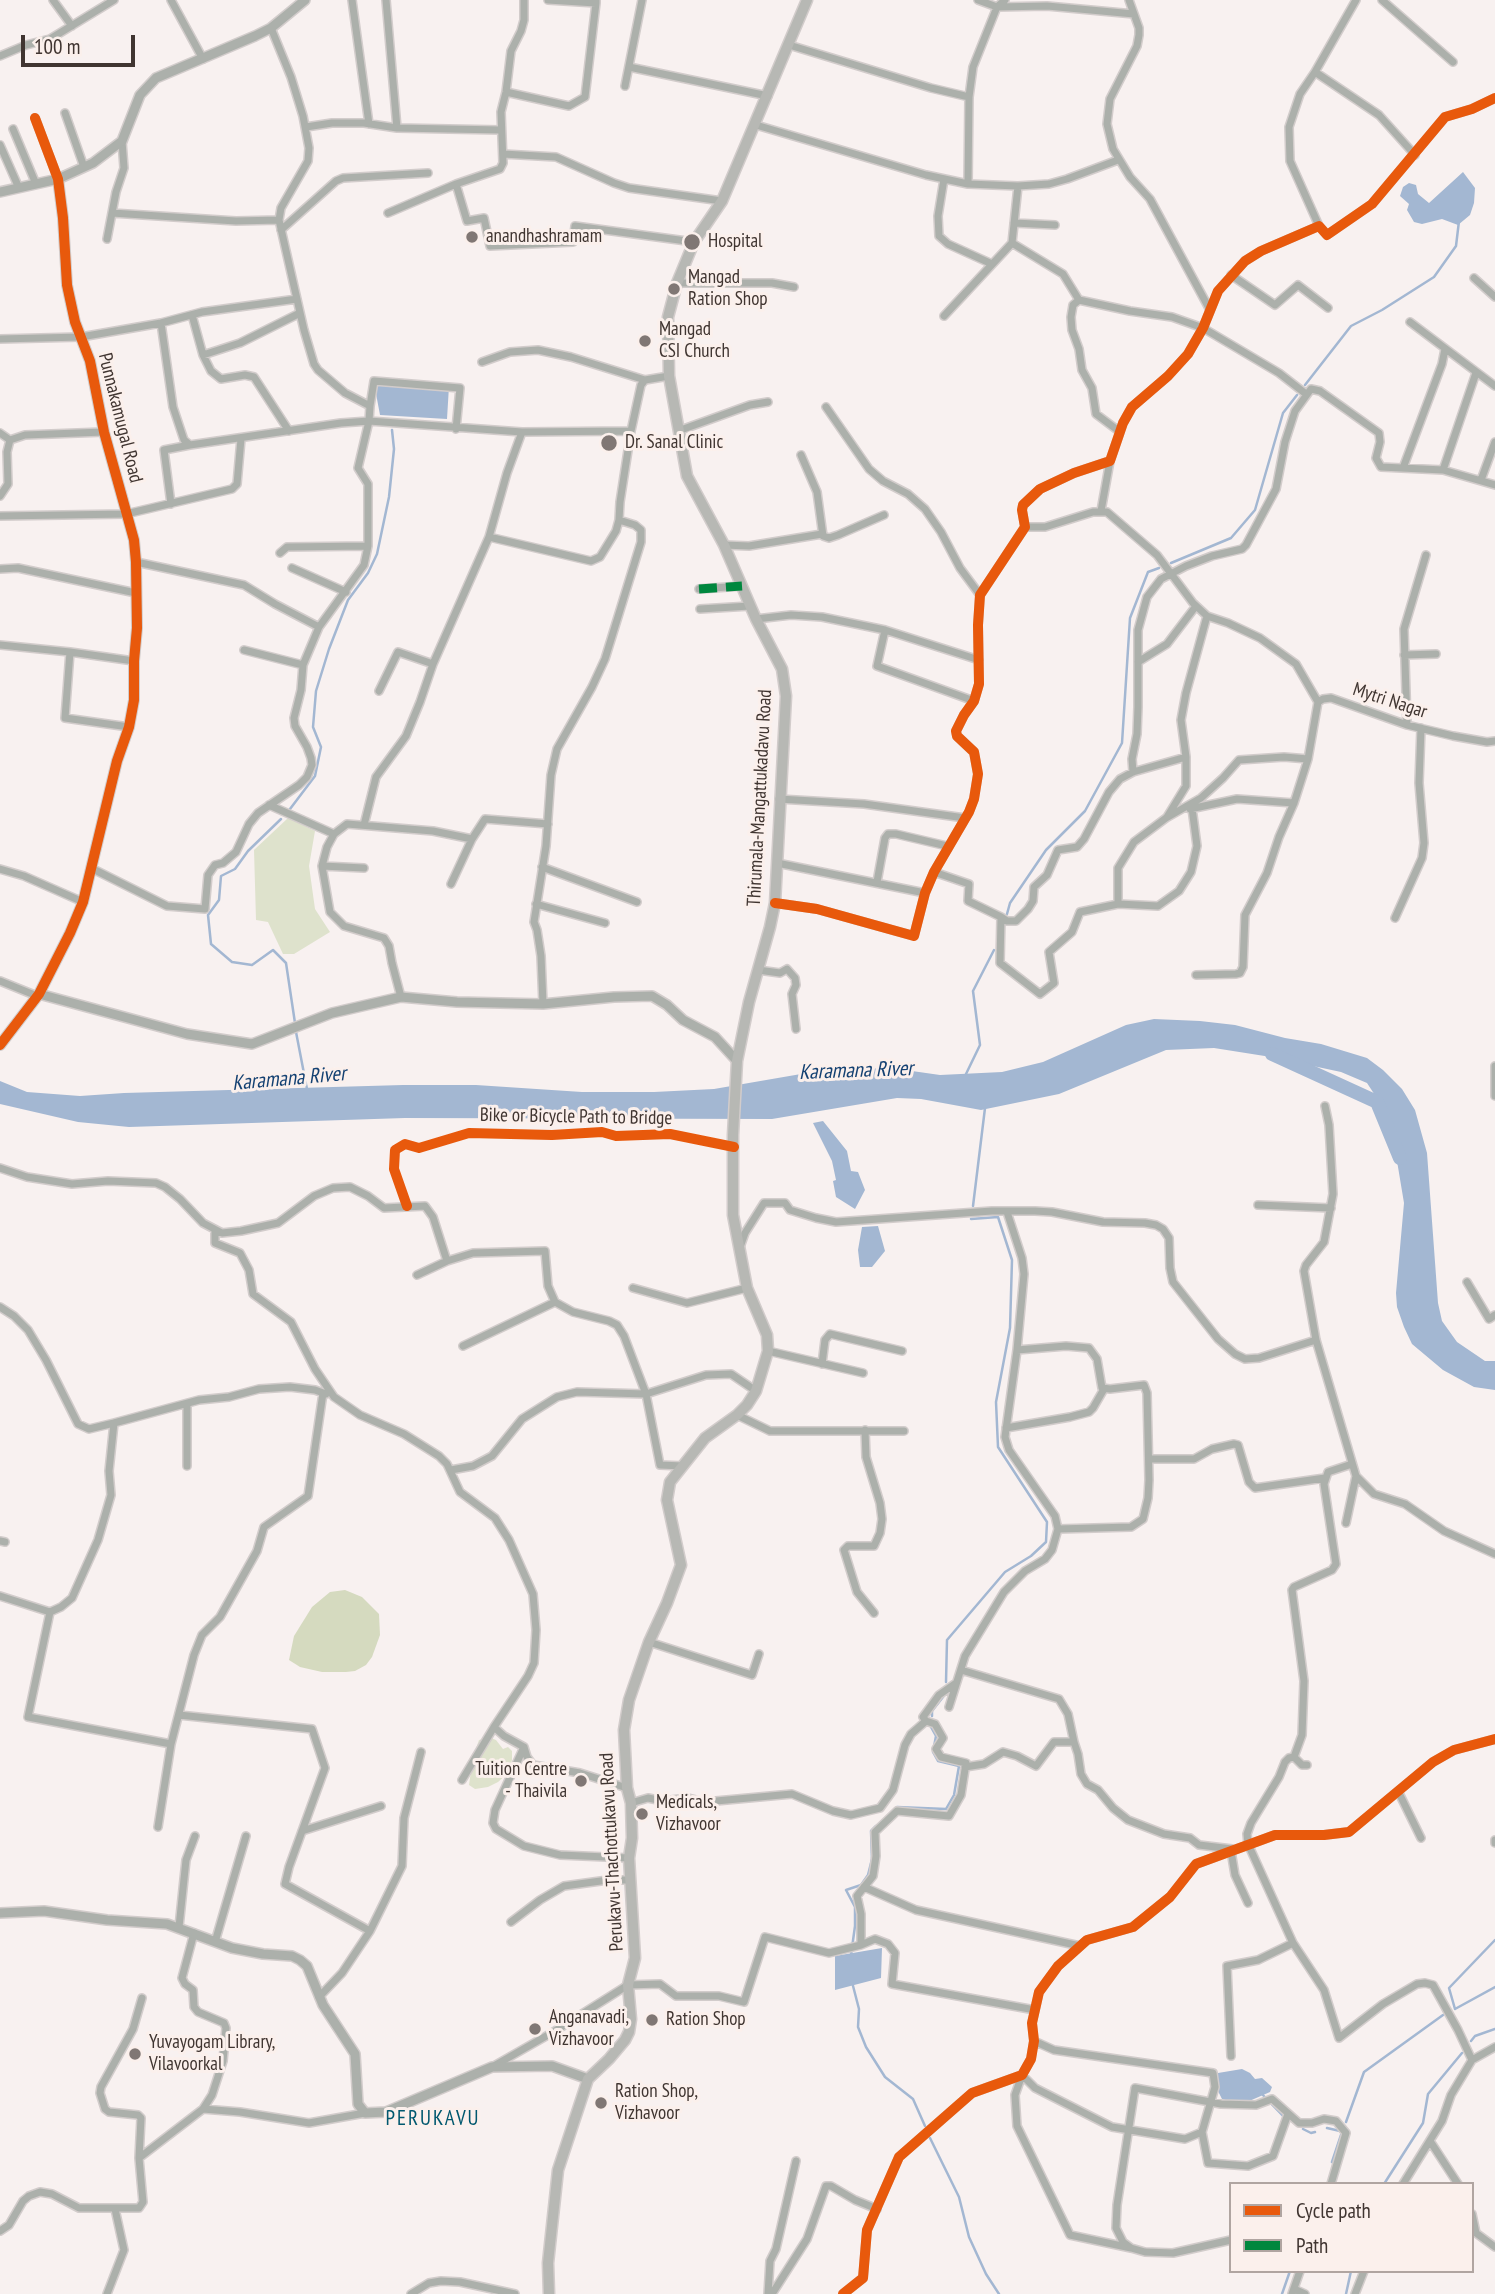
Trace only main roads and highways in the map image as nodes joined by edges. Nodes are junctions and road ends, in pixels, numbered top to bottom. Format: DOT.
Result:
graph roads {
  1 [pos="807,0"];
  2 [pos="670,1482"];
  3 [pos="549,2294"];
  1 -- 2 [label="main road, Thirumala-Mangattukadavu Road"];
  2 -- 3 [label="main road, Perukavu-Thachottukavu Road"];
}
